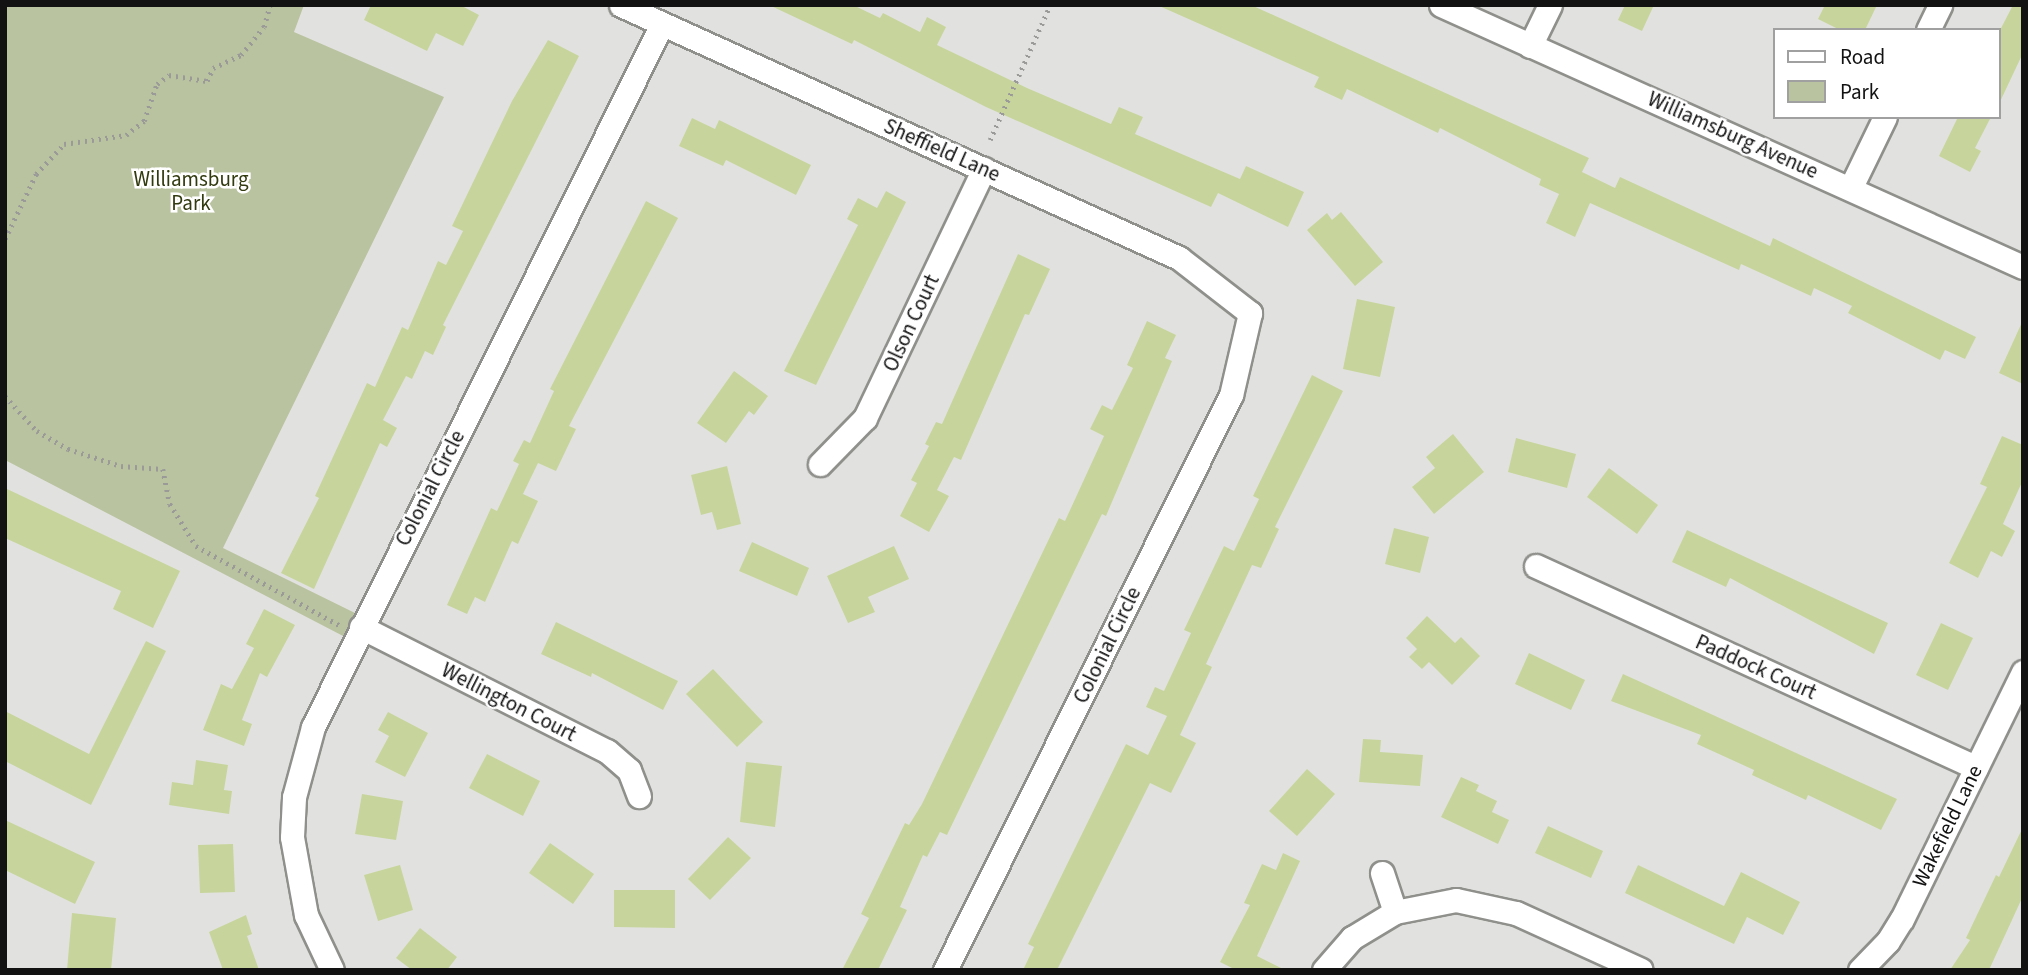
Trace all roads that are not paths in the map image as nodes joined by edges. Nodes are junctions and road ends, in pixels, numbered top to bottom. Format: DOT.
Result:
graph roads {
  1 [pos="621,5"];
  2 [pos="1441,5"];
  3 [pos="1550,5"];
  4 [pos="1940,5"];
  5 [pos="662,24"];
  6 [pos="1929,28"];
  7 [pos="1530,46"];
  8 [pos="1884,119"];
  9 [pos="984,169"];
  10 [pos="1851,187"];
  11 [pos="2023,267"];
  12 [pos="1250,313"];
  13 [pos="820,464"];
  14 [pos="1536,566"];
  15 [pos="359,630"];
  16 [pos="2023,673"];
  17 [pos="1976,767"];
  18 [pos="639,796"];
  19 [pos="1382,873"];
  20 [pos="1395,912"];
  21 [pos="332,970"];
  22 [pos="945,970"];
  23 [pos="1324,970"];
  24 [pos="1641,970"];
  25 [pos="1860,970"];
  1 -- 5 [label="street, Sheffield Lane"];
  2 -- 7 [label="street, Williamsburg Avenue"];
  3 -- 7 [label="street"];
  4 -- 6 [label="street"];
  5 -- 9 [label="street, Sheffield Lane"];
  5 -- 15 [label="street, Colonial Circle"];
  7 -- 10 [label="street, Williamsburg Avenue"];
  8 -- 10 [label="street"];
  9 -- 12 [label="street, Sheffield Lane"];
  9 -- 13 [label="street, Olson Court"];
  10 -- 11 [label="street, Williamsburg Avenue"];
  12 -- 22 [label="street, Colonial Circle"];
  14 -- 17 [label="street, Paddock Court"];
  15 -- 18 [label="street, Wellington Court"];
  15 -- 21 [label="street, Colonial Circle"];
  16 -- 17 [label="street, Wakefield Lane"];
  17 -- 25 [label="street, Wakefield Lane"];
  19 -- 20 [label="street"];
  20 -- 23 [label="street"];
  20 -- 24 [label="street"];
}
